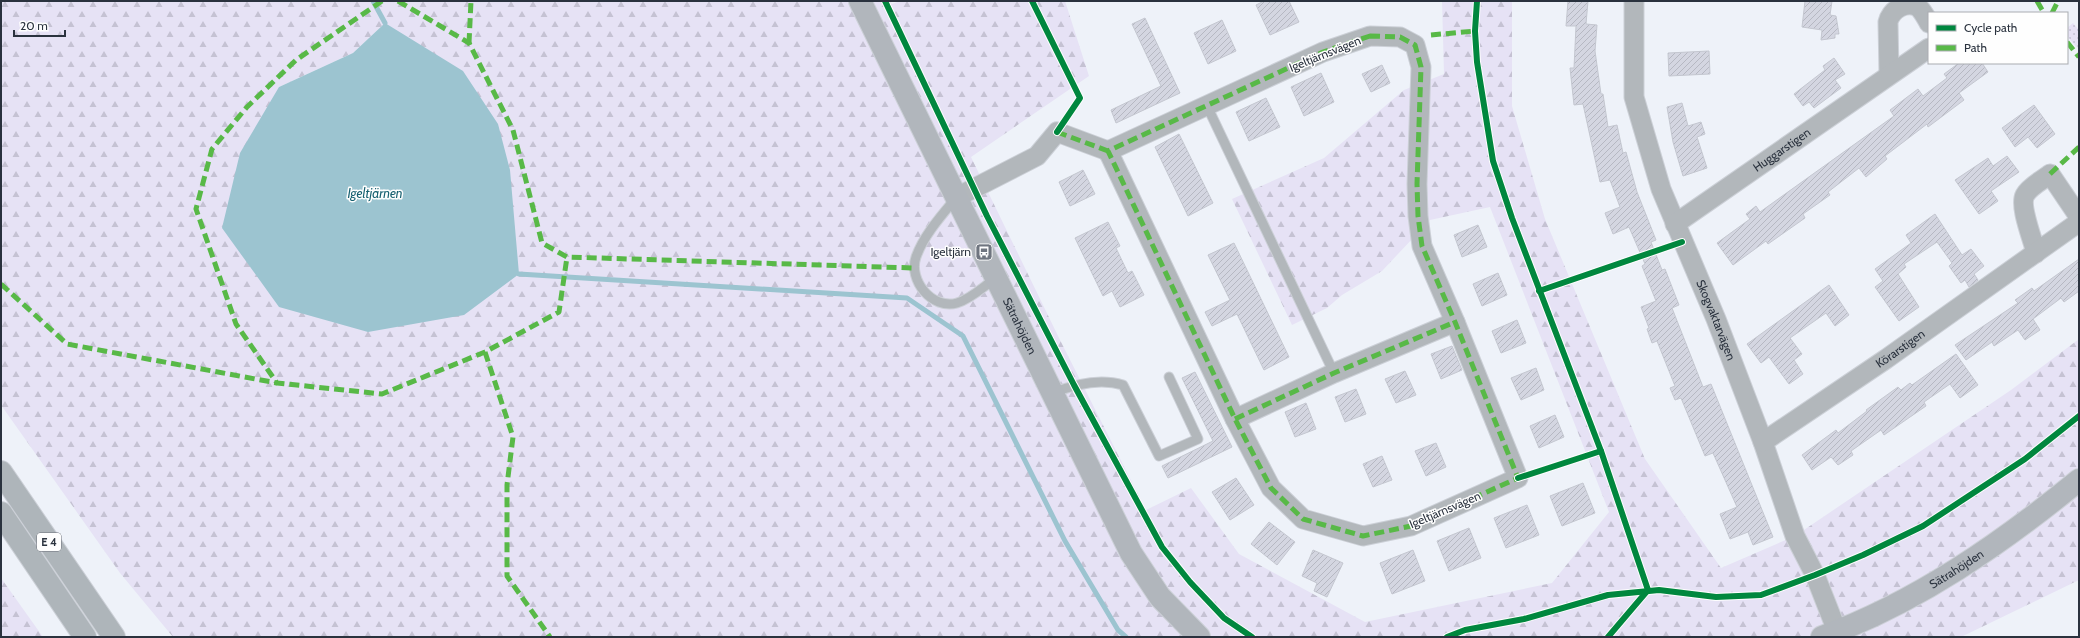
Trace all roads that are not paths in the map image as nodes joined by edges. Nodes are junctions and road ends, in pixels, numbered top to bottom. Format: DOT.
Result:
graph roads {
  1 [pos="860,1"];
  2 [pos="1634,1"];
  3 [pos="1928,21"];
  4 [pos="1928,49"];
  5 [pos="1889,74"];
  6 [pos="1207,106"];
  7 [pos="1108,150"];
  8 [pos="957,197"];
  9 [pos="2079,218"];
  10 [pos="2079,222"];
  11 [pos="1675,224"];
  12 [pos="2036,253"];
  13 [pos="996,278"];
  14 [pos="1455,322"];
  15 [pos="1334,373"];
  16 [pos="1169,377"];
  17 [pos="1053,393"];
  18 [pos="1235,419"];
  19 [pos="1763,442"];
  20 [pos="1,472"];
  21 [pos="2079,480"];
  22 [pos="1,512"];
  23 [pos="96,611"];
  24 [pos="1830,634"];
  25 [pos="85,637"];
  26 [pos="114,637"];
  27 [pos="121,637"];
  28 [pos="1199,637"];
  1 -- 8 [label="street, Sätrahöjden"];
  2 -- 11 [label="street, Skogvaktarvägen"];
  3 -- 5 [label="street"];
  4 -- 5 [label="street, Huggarstigen"];
  5 -- 11 [label="street, Huggarstigen"];
  6 -- 7 [label="street, Igeltjärnsvägen"];
  6 -- 14 [label="street, Igeltjärnsvägen"];
  6 -- 15 [label="lane"];
  7 -- 8 [label="street"];
  7 -- 18 [label="street, Igeltjärnsvägen"];
  8 -- 13 [label="street, Sätrahöjden"];
  8 -- 13 [label="lane"];
  9 -- 12 [label="street"];
  10 -- 12 [label="street, Körarstigen"];
  11 -- 19 [label="street, Skogvaktarvägen"];
  12 -- 19 [label="street, Körarstigen"];
  13 -- 17 [label="street, Sätrahöjden"];
  14 -- 15 [label="street"];
  14 -- 18 [label="street, Igeltjärnsvägen"];
  15 -- 18 [label="street"];
  16 -- 17 [label="lane"];
  17 -- 28 [label="street, Sätrahöjden"];
  19 -- 24 [label="street, Skogvaktarvägen"];
  20 -- 23 [label="highway, E 4"];
  21 -- 24 [label="street, Sätrahöjden"];
  22 -- 25 [label="highway, E 4"];
  23 -- 26 [label="highway, E 4"];
  23 -- 27 [label="highway"];
}
